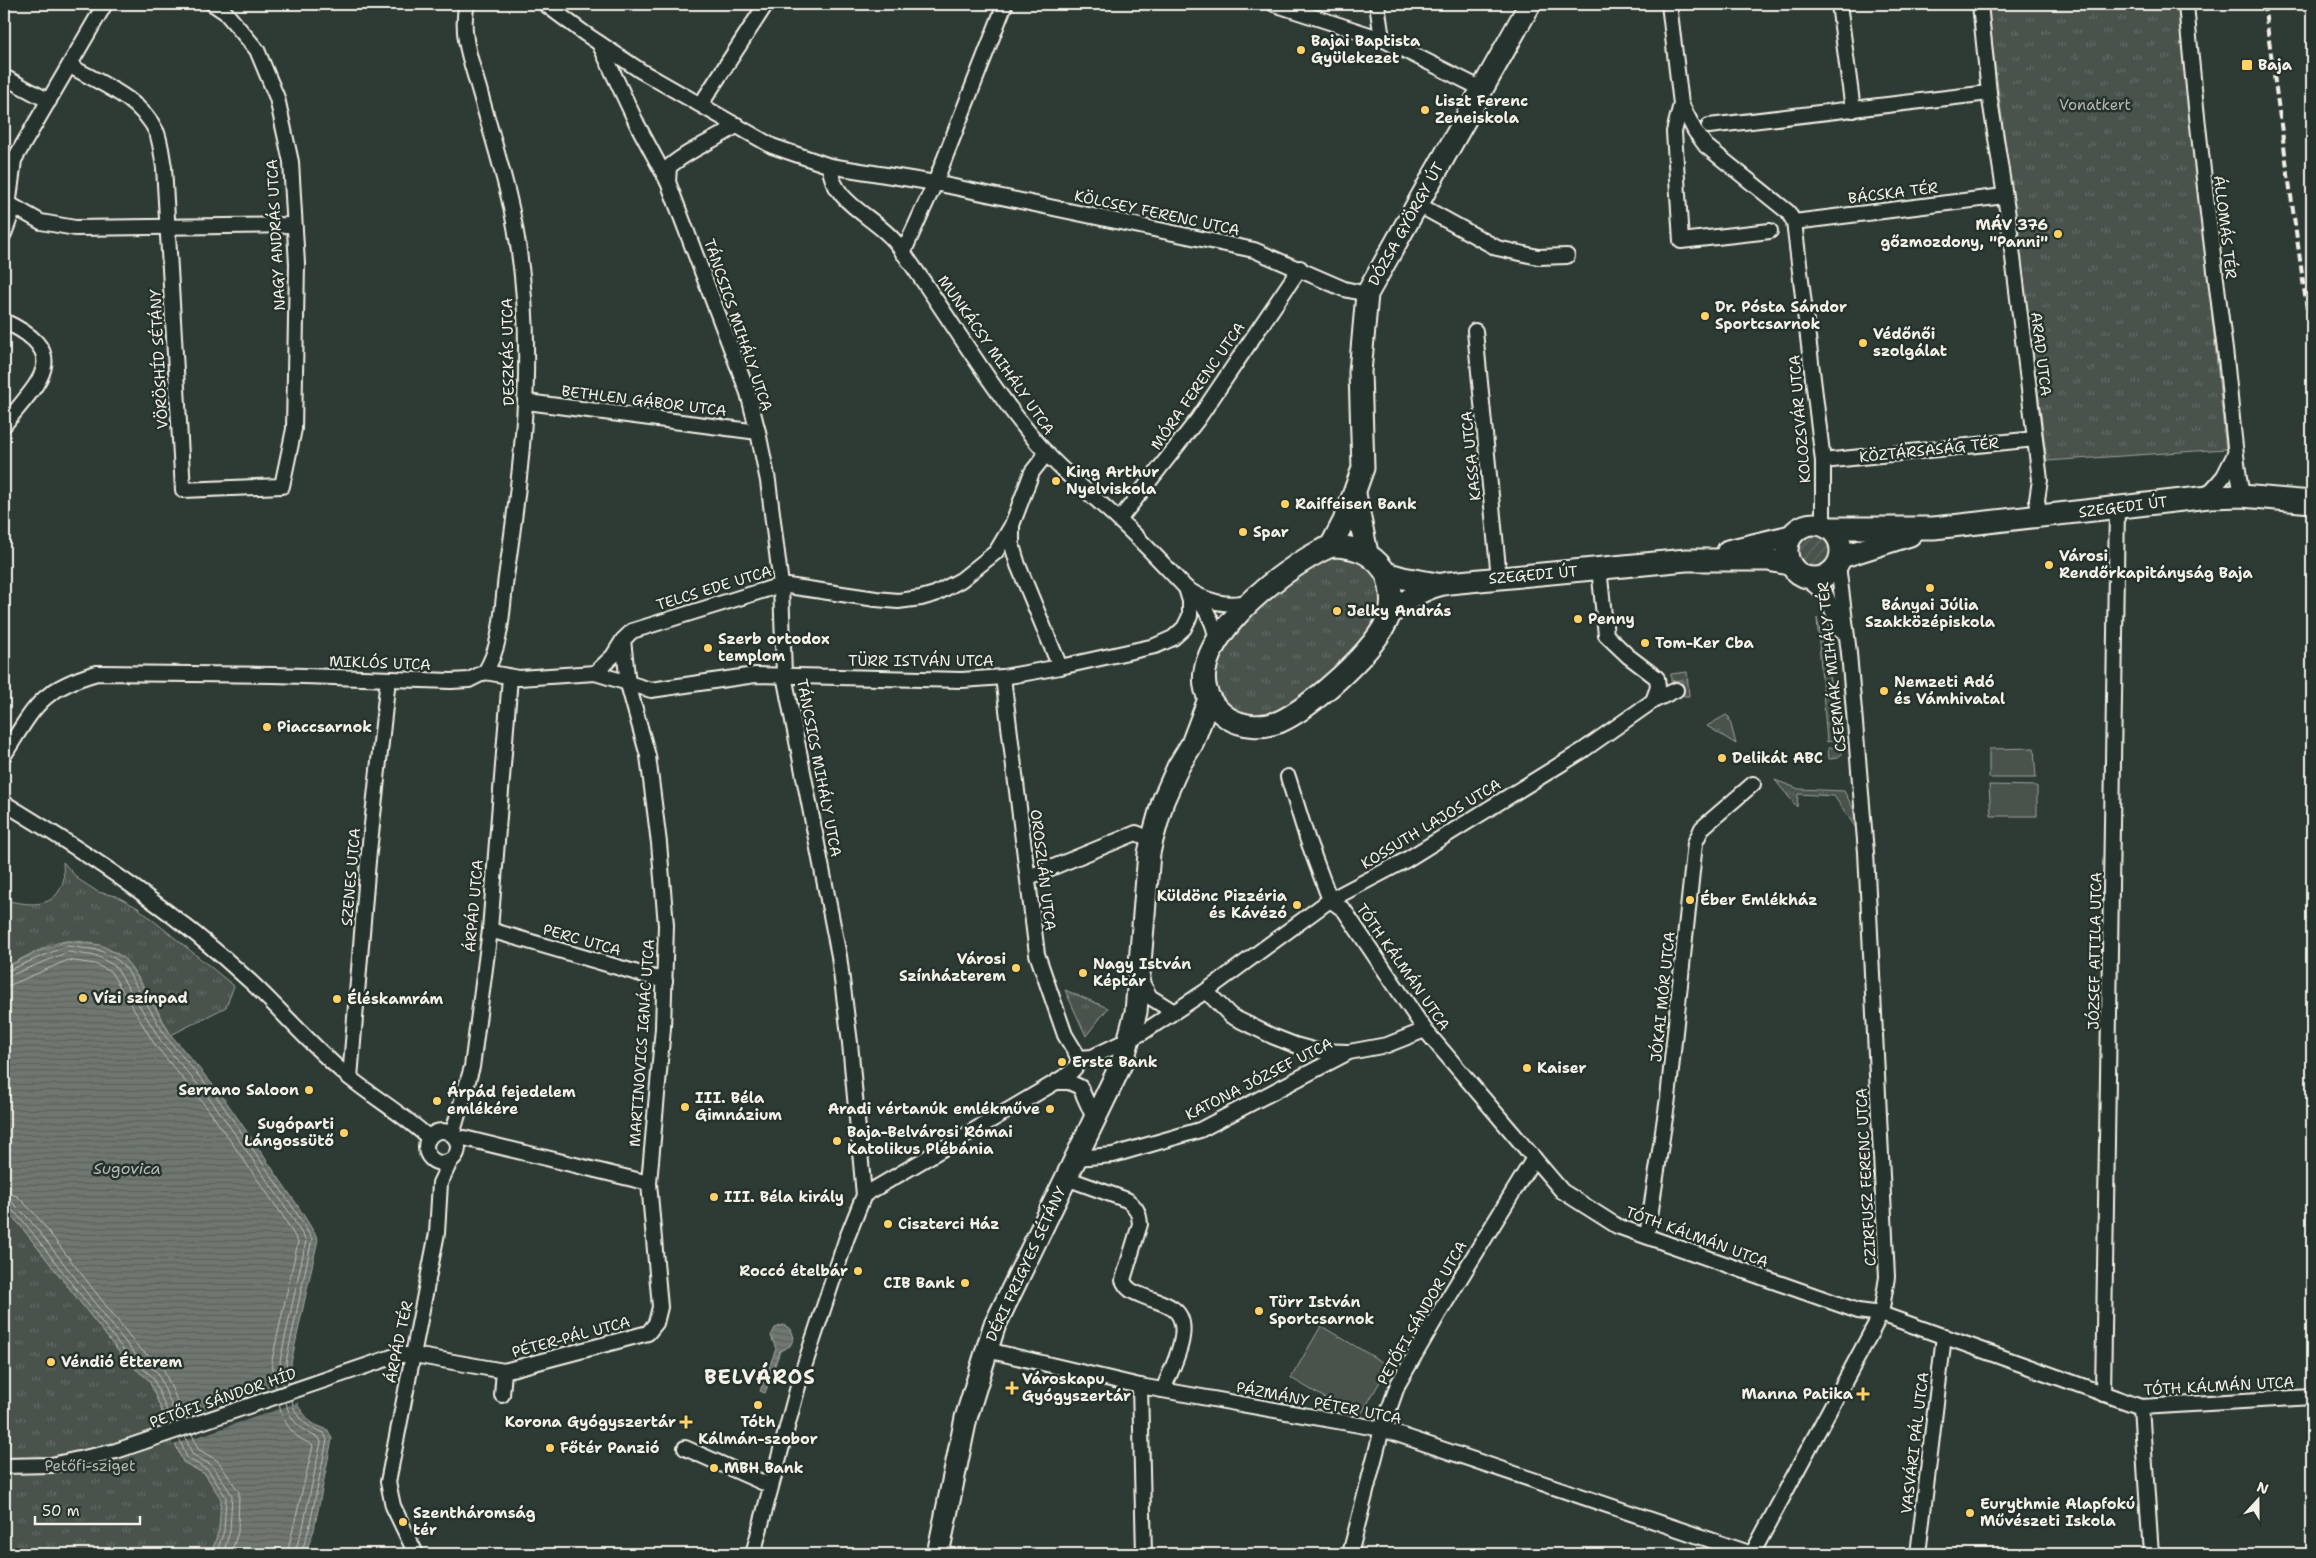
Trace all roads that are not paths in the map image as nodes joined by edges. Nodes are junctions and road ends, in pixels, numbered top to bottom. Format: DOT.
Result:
graph roads {
  1 [pos="105,4"];
  2 [pos="467,4"];
  3 [pos="546,4"];
  4 [pos="766,4"];
  5 [pos="1005,4"];
  6 [pos="1274,4"];
  7 [pos="1377,4"];
  8 [pos="1530,4"];
  9 [pos="1669,4"];
  10 [pos="1839,4"];
  11 [pos="1980,4"];
  12 [pos="2186,4"];
  13 [pos="219,5"];
  14 [pos="1382,40"];
  15 [pos="599,43"];
  16 [pos="70,66"];
  17 [pos="4,77"];
  18 [pos="1482,89"];
  19 [pos="1989,93"];
  20 [pos="49,101"];
  21 [pos="701,104"];
  22 [pos="1681,104"];
  23 [pos="1853,110"];
  24 [pos="737,125"];
  25 [pos="1709,126"];
  26 [pos="830,166"];
  27 [pos="668,182"];
  28 [pos="935,183"];
  29 [pos="2004,196"];
  30 [pos="7,203"];
  31 [pos="1417,204"];
  32 [pos="1794,222"];
  33 [pos="294,225"];
  34 [pos="167,226"];
  35 [pos="1770,231"];
  36 [pos="4,234"];
  37 [pos="903,254"];
  38 [pos="1567,256"];
  39 [pos="1300,268"];
  40 [pos="1367,294"];
  41 [pos="4,321"];
  42 [pos="1475,331"];
  43 [pos="527,402"];
  44 [pos="4,425"];
  45 [pos="758,432"];
  46 [pos="2035,439"];
  47 [pos="1047,454"];
  48 [pos="2235,454"];
  49 [pos="1823,461"];
  50 [pos="183,490"];
  51 [pos="1355,494"];
  52 [pos="2242,496"];
  53 [pos="2205,498"];
  54 [pos="2312,502"];
  55 [pos="2117,508"];
  56 [pos="2040,517"];
  57 [pos="1119,520"];
  58 [pos="1012,525"];
  59 [pos="1826,526"];
  60 [pos="1934,528"];
  61 [pos="1791,536"];
  62 [pos="1330,546"];
  63 [pos="1367,553"];
  64 [pos="1686,560"];
  65 [pos="1839,561"];
  66 [pos="1599,568"];
  67 [pos="1796,569"];
  68 [pos="1386,573"];
  69 [pos="1499,578"];
  70 [pos="1437,584"];
  71 [pos="782,585"];
  72 [pos="1191,591"];
  73 [pos="1251,600"];
  74 [pos="1390,614"];
  75 [pos="623,640"];
  76 [pos="1216,645"];
  77 [pos="1849,653"];
  78 [pos="1060,668"];
  79 [pos="485,672"];
  80 [pos="595,673"];
  81 [pos="784,674"];
  82 [pos="510,677"];
  83 [pos="1003,677"];
  84 [pos="388,679"];
  85 [pos="628,684"];
  86 [pos="1676,690"];
  87 [pos="1209,699"];
  88 [pos="1653,701"];
  89 [pos="1233,721"];
  90 [pos="1192,744"];
  91 [pos="4,755"];
  92 [pos="1859,766"];
  93 [pos="1288,777"];
  94 [pos="1753,784"];
  95 [pos="4,803"];
  96 [pos="1152,840"];
  97 [pos="1029,877"];
  98 [pos="1330,900"];
  99 [pos="490,930"];
  100 [pos="1140,979"];
  101 [pos="665,981"];
  102 [pos="1206,991"];
  103 [pos="1174,1012"];
  104 [pos="1425,1030"];
  105 [pos="1130,1039"];
  106 [pos="1350,1052"];
  107 [pos="1079,1058"];
  108 [pos="350,1078"];
  109 [pos="1056,1082"];
  110 [pos="1094,1118"];
  111 [pos="454,1137"];
  112 [pos="430,1150"];
  113 [pos="1076,1158"];
  114 [pos="1534,1158"];
  115 [pos="450,1162"];
  116 [pos="1066,1178"];
  117 [pos="440,1183"];
  118 [pos="649,1183"];
  119 [pos="864,1195"];
  120 [pos="1647,1236"];
  121 [pos="660,1307"];
  122 [pos="1881,1314"];
  123 [pos="1944,1336"];
  124 [pos="987,1350"];
  125 [pos="414,1355"];
  126 [pos="504,1371"];
  127 [pos="341,1375"];
  128 [pos="1140,1386"];
  129 [pos="1163,1390"];
  130 [pos="2103,1394"];
  131 [pos="502,1395"];
  132 [pos="2312,1397"];
  133 [pos="2142,1407"];
  134 [pos="1382,1429"];
  135 [pos="684,1448"];
  136 [pos="4,1466"];
  137 [pos="770,1486"];
  138 [pos="417,1553"];
  139 [pos="753,1554"];
  140 [pos="938,1554"];
  141 [pos="1144,1554"];
  142 [pos="1350,1554"];
  143 [pos="1752,1554"];
  144 [pos="1918,1554"];
  145 [pos="2151,1554"];
  1 -- 16 [label="street"];
  2 -- 43 [label="street, DESZKÁS UTCA"];
  3 -- 15 [label="street, KÖLCSEY FERENC UTCA"];
  4 -- 21 [label="street"];
  5 -- 28 [label="street"];
  6 -- 14 [label="street"];
  7 -- 14 [label="street"];
  8 -- 18 [label="main road, DÓZSA GYÖRGY ÚT"];
  9 -- 22 [label="street"];
  10 -- 23 [label="street"];
  11 -- 19 [label="street"];
  12 -- 48 [label="street, ÁLLOMÁS TÉR"];
  13 -- 33 [label="street, NAGY ANDRÁS UTCA"];
  14 -- 18 [label="street"];
  15 -- 21 [label="street, KÖLCSEY FERENC UTCA"];
  15 -- 27 [label="street, TÁNCSICS MIHÁLY UTCA"];
  16 -- 20 [label="street"];
  16 -- 34 [label="street, VÖRÖSHÍD SÉTÁNY"];
  17 -- 20 [label="street"];
  18 -- 31 [label="main road, DÓZSA GYÖRGY ÚT"];
  19 -- 23 [label="street"];
  19 -- 29 [label="street"];
  20 -- 30 [label="street"];
  21 -- 24 [label="street, KÖLCSEY FERENC UTCA"];
  22 -- 32 [label="street"];
  22 -- 35 [label="street"];
  23 -- 25 [label="street"];
  24 -- 26 [label="street, KÖLCSEY FERENC UTCA"];
  24 -- 27 [label="street"];
  26 -- 28 [label="street, KÖLCSEY FERENC UTCA"];
  26 -- 37 [label="street, MUNKÁCSY MIHÁLY UTCA"];
  27 -- 45 [label="street, TÁNCSICS MIHÁLY UTCA"];
  28 -- 37 [label="street"];
  28 -- 39 [label="street, KÖLCSEY FERENC UTCA"];
  29 -- 32 [label="street, BÁCSKA TÉR"];
  29 -- 46 [label="street, ARAD UTCA"];
  30 -- 34 [label="street"];
  30 -- 36 [label="street"];
  31 -- 38 [label="street"];
  31 -- 40 [label="main road, DÓZSA GYÖRGY ÚT"];
  32 -- 49 [label="street, KOLOZSVÁR UTCA"];
  33 -- 34 [label="street"];
  33 -- 50 [label="street, NAGY ANDRÁS UTCA"];
  34 -- 50 [label="street, VÖRÖSHÍD SÉTÁNY"];
  37 -- 47 [label="street, MUNKÁCSY MIHÁLY UTCA"];
  39 -- 40 [label="street, KÖLCSEY FERENC UTCA"];
  39 -- 57 [label="street, MÓRA FERENC UTCA"];
  40 -- 51 [label="main road, DÓZSA GYÖRGY ÚT"];
  41 -- 44 [label="street"];
  42 -- 69 [label="street, KASSA UTCA"];
  43 -- 45 [label="street, BETHLEN GÁBOR UTCA"];
  43 -- 79 [label="street, DESZKÁS UTCA"];
  45 -- 71 [label="street, TÁNCSICS MIHÁLY UTCA"];
  46 -- 49 [label="street, KÖZTÁRSASÁG TÉR"];
  46 -- 56 [label="street, ARAD UTCA"];
  47 -- 57 [label="street, MUNKÁCSY MIHÁLY UTCA"];
  47 -- 58 [label="street"];
  48 -- 52 [label="street, ÁLLOMÁS TÉR"];
  48 -- 53 [label="street"];
  49 -- 59 [label="street, KOLOZSVÁR UTCA"];
  51 -- 62 [label="main road, DÓZSA GYÖRGY ÚT"];
  51 -- 63 [label="main road, DÓZSA GYÖRGY ÚT"];
  52 -- 53 [label="main road, SZEGEDI ÚT"];
  52 -- 54 [label="main road, SZEGEDI ÚT"];
  53 -- 55 [label="main road, SZEGEDI ÚT"];
  55 -- 56 [label="main road, SZEGEDI ÚT"];
  55 -- 130 [label="street, JÓZSEF ATTILA UTCA"];
  56 -- 60 [label="main road, SZEGEDI ÚT"];
  57 -- 72 [label="street, MUNKÁCSY MIHÁLY UTCA"];
  58 -- 71 [label="street, TELCS EDE UTCA"];
  58 -- 78 [label="street"];
  59 -- 60 [label="main road, SZEGEDI ÚT"];
  59 -- 61 [label="main road"];
  59 -- 65 [label="main road"];
  60 -- 65 [label="main road, SZEGEDI ÚT"];
  61 -- 64 [label="main road, SZEGEDI ÚT"];
  61 -- 67 [label="main road"];
  62 -- 63 [label="main road"];
  62 -- 73 [label="main road"];
  63 -- 68 [label="main road"];
  64 -- 66 [label="main road, SZEGEDI ÚT"];
  64 -- 67 [label="main road, SZEGEDI ÚT"];
  65 -- 67 [label="main road"];
  65 -- 77 [label="street, CSERMÁK MIHÁLY TÉR"];
  66 -- 69 [label="main road, SZEGEDI ÚT"];
  66 -- 88 [label="street"];
  67 -- 77 [label="street"];
  68 -- 70 [label="main road"];
  68 -- 74 [label="main road"];
  69 -- 70 [label="main road, SZEGEDI ÚT"];
  70 -- 74 [label="main road, SZEGEDI ÚT"];
  71 -- 75 [label="street, TELCS EDE UTCA"];
  71 -- 81 [label="street, TÁNCSICS MIHÁLY UTCA"];
  72 -- 73 [label="street"];
  72 -- 76 [label="street, MUNKÁCSY MIHÁLY UTCA"];
  72 -- 78 [label="street, TÜRR ISTVÁN UTCA"];
  73 -- 76 [label="main road"];
  74 -- 89 [label="main road"];
  75 -- 80 [label="street, TELCS EDE UTCA"];
  75 -- 85 [label="street, MARTINOVICS IGNÁC UTCA"];
  76 -- 87 [label="main road"];
  77 -- 92 [label="street, CSERMÁK MIHÁLY TÉR"];
  78 -- 83 [label="street, TÜRR ISTVÁN UTCA"];
  79 -- 82 [label="street"];
  79 -- 84 [label="street, MIKLÓS UTCA"];
  80 -- 82 [label="street"];
  80 -- 85 [label="street"];
  81 -- 83 [label="street, TÜRR ISTVÁN UTCA"];
  81 -- 85 [label="street"];
  81 -- 119 [label="street, TÁNCSICS MIHÁLY UTCA"];
  82 -- 99 [label="street, ÁRPÁD UTCA"];
  83 -- 97 [label="street, OROSZLÁN UTCA"];
  84 -- 91 [label="street, MIKLÓS UTCA"];
  84 -- 108 [label="street, SZENES UTCA"];
  85 -- 101 [label="street, MARTINOVICS IGNÁC UTCA"];
  86 -- 88 [label="street, KOSSUTH LAJOS UTCA"];
  87 -- 89 [label="main road"];
  87 -- 90 [label="main road"];
  88 -- 98 [label="street, KOSSUTH LAJOS UTCA"];
  89 -- 90 [label="main road"];
  90 -- 96 [label="main road, DÉRI FRIGYES SÉTÁNY"];
  92 -- 122 [label="street, CZIRFUSZ FERENC UTCA"];
  93 -- 98 [label="street, TÓTH KÁLMÁN UTCA"];
  94 -- 120 [label="street, JÓKAI MÓR UTCA"];
  95 -- 108 [label="street"];
  96 -- 97 [label="street"];
  96 -- 100 [label="main road, DÉRI FRIGYES SÉTÁNY"];
  97 -- 107 [label="street, OROSZLÁN UTCA"];
  98 -- 102 [label="street, KOSSUTH LAJOS UTCA"];
  98 -- 104 [label="street, TÓTH KÁLMÁN UTCA"];
  99 -- 101 [label="street, PERC UTCA"];
  99 -- 111 [label="street, ÁRPÁD UTCA"];
  100 -- 103 [label="street"];
  100 -- 105 [label="main road, DÉRI FRIGYES SÉTÁNY"];
  101 -- 118 [label="street, MARTINOVICS IGNÁC UTCA"];
  102 -- 103 [label="street, KOSSUTH LAJOS UTCA"];
  102 -- 106 [label="street"];
  103 -- 105 [label="street, KOSSUTH LAJOS UTCA"];
  104 -- 106 [label="street, KATONA JÓZSEF UTCA"];
  104 -- 114 [label="street, TÓTH KÁLMÁN UTCA"];
  105 -- 107 [label="street, KOSSUTH LAJOS UTCA"];
  105 -- 110 [label="main road, DÉRI FRIGYES SÉTÁNY"];
  106 -- 113 [label="street, KATONA JÓZSEF UTCA"];
  107 -- 109 [label="street"];
  108 -- 112 [label="street"];
  109 -- 110 [label="street"];
  109 -- 119 [label="street"];
  110 -- 113 [label="main road, DÉRI FRIGYES SÉTÁNY"];
  111 -- 112 [label="street"];
  111 -- 115 [label="street, ÁRPÁD TÉR"];
  111 -- 118 [label="street"];
  112 -- 115 [label="street"];
  112 -- 117 [label="street, ÁRPÁD TÉR"];
  113 -- 116 [label="main road, DÉRI FRIGYES SÉTÁNY"];
  114 -- 120 [label="street, TÓTH KÁLMÁN UTCA"];
  114 -- 134 [label="street, PETŐFI SÁNDOR UTCA"];
  115 -- 117 [label="street, ÁRPÁD TÉR"];
  116 -- 124 [label="main road, DÉRI FRIGYES SÉTÁNY"];
  116 -- 129 [label="street"];
  117 -- 125 [label="street, ÁRPÁD TÉR"];
  118 -- 121 [label="street, MARTINOVICS IGNÁC UTCA"];
  119 -- 137 [label="street"];
  120 -- 122 [label="street, TÓTH KÁLMÁN UTCA"];
  121 -- 126 [label="street, PÉTER-PÁL UTCA"];
  122 -- 123 [label="street, TÓTH KÁLMÁN UTCA"];
  122 -- 143 [label="street, CZIRFUSZ FERENC UTCA"];
  123 -- 130 [label="street, TÓTH KÁLMÁN UTCA"];
  123 -- 144 [label="street, VASVÁRI PÁL UTCA"];
  124 -- 128 [label="street, PÁZMÁNY PÉTER UTCA"];
  124 -- 140 [label="main road, DÉRI FRIGYES SÉTÁNY"];
  125 -- 126 [label="street, PÉTER-PÁL UTCA"];
  125 -- 127 [label="street, PÉTER-PÁL UTCA"];
  125 -- 138 [label="street, ÁRPÁD TÉR"];
  126 -- 131 [label="street"];
  127 -- 136 [label="street, PETŐFI SÁNDOR HÍD"];
  128 -- 129 [label="street, PÁZMÁNY PÉTER UTCA"];
  128 -- 141 [label="street"];
  129 -- 134 [label="street, PÁZMÁNY PÉTER UTCA"];
  130 -- 133 [label="street, TÓTH KÁLMÁN UTCA"];
  132 -- 133 [label="street, TÓTH KÁLMÁN UTCA"];
  133 -- 145 [label="street"];
  134 -- 142 [label="street, PETŐFI SÁNDOR UTCA"];
  134 -- 143 [label="street, PÁZMÁNY PÉTER UTCA"];
  135 -- 137 [label="street"];
  137 -- 139 [label="street"];
}
